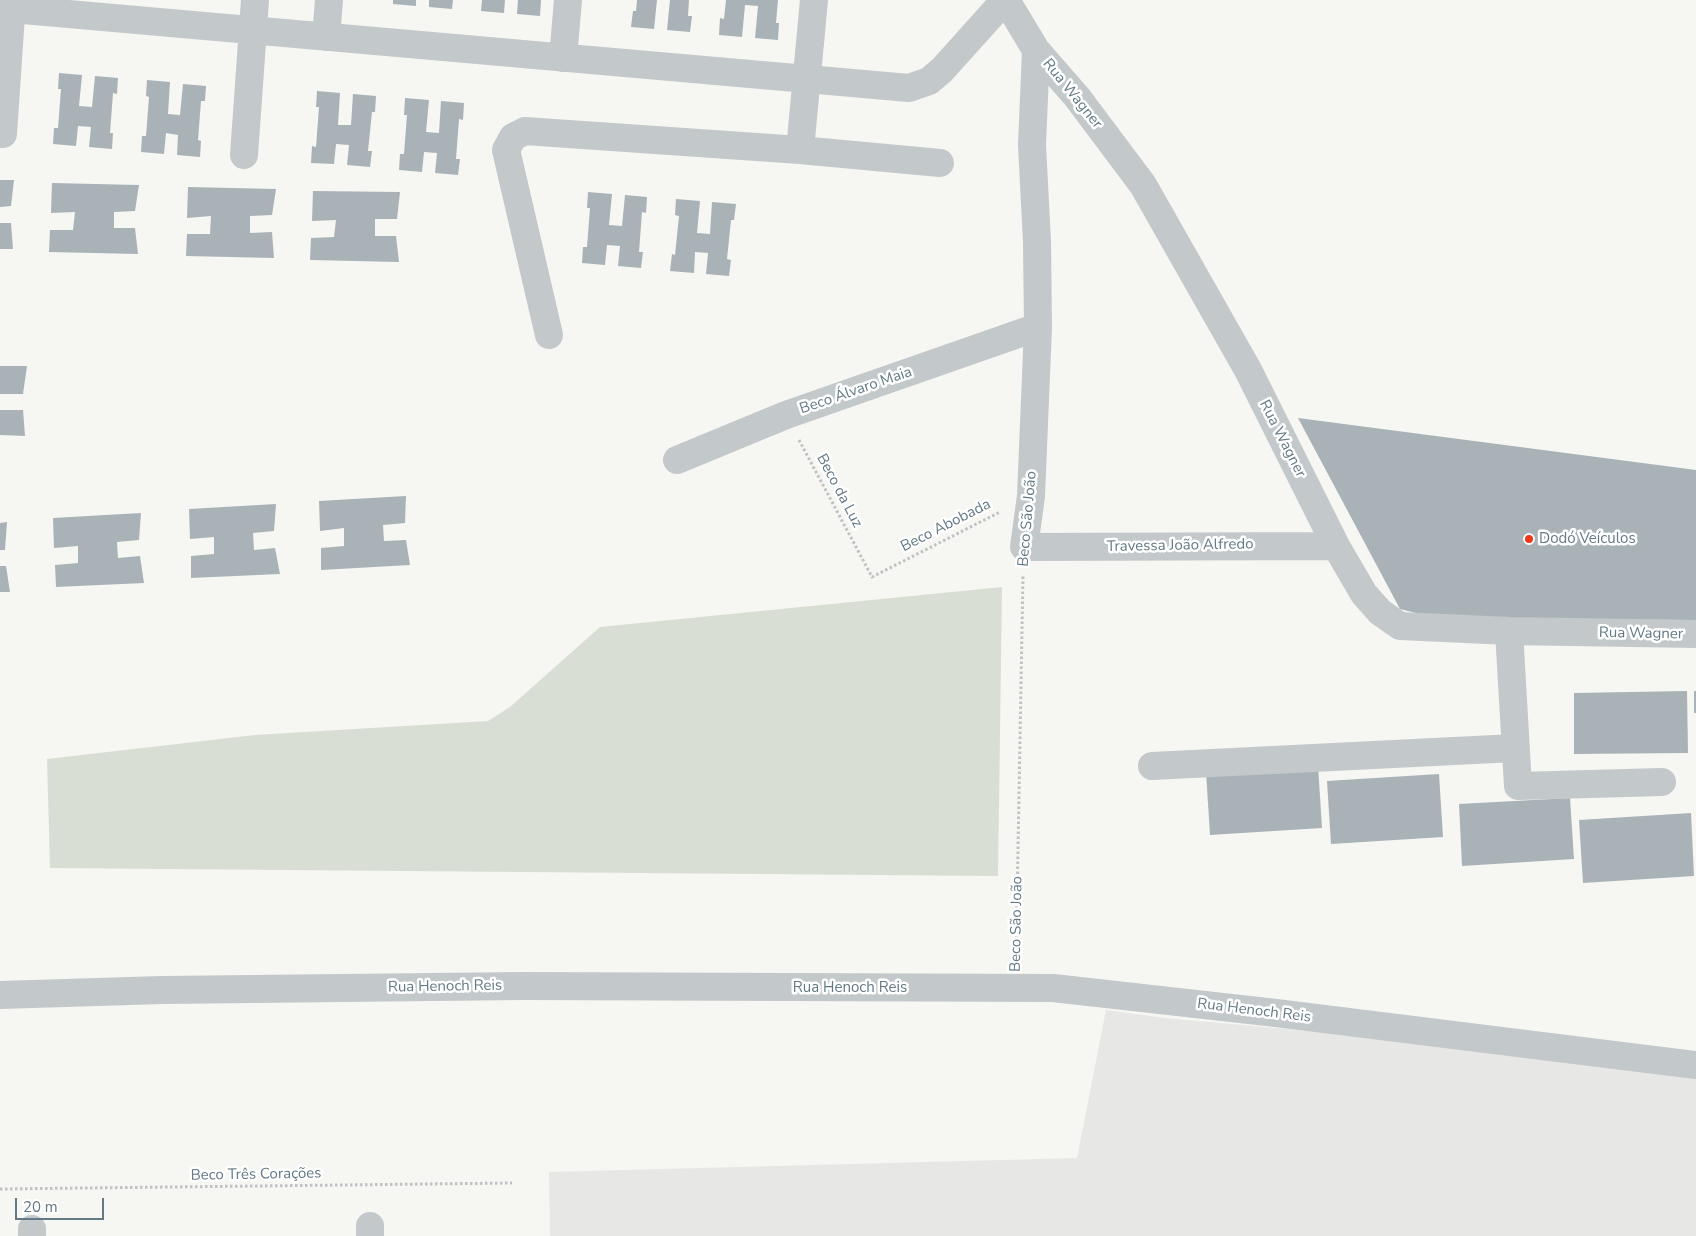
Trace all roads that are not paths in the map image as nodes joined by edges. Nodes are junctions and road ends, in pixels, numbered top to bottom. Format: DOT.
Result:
graph roads {
  1 [pos="255,0"];
  2 [pos="329,0"];
  3 [pos="568,0"];
  4 [pos="814,0"];
  5 [pos="1006,0"];
  6 [pos="12,4"];
  7 [pos="253,30"];
  8 [pos="326,37"];
  9 [pos="1036,50"];
  10 [pos="563,58"];
  11 [pos="806,79"];
  12 [pos="3,134"];
  13 [pos="800,150"];
  14 [pos="244,155"];
  15 [pos="940,164"];
  16 [pos="1038,327"];
  17 [pos="549,335"];
  18 [pos="677,460"];
  19 [pos="1336,546"];
  20 [pos="1024,547"];
  21 [pos="1509,632"];
  22 [pos="1696,634"];
  23 [pos="1515,748"];
  24 [pos="1152,766"];
  25 [pos="1662,782"];
  26 [pos="0,995"];
  27 [pos="1696,1065"];
  1 -- 7 [label="street"];
  2 -- 8 [label="street"];
  3 -- 10 [label="street"];
  4 -- 11 [label="street"];
  5 -- 9 [label="street, Rua Wagner"];
  5 -- 11 [label="street"];
  6 -- 7 [label="street"];
  6 -- 12 [label="street"];
  7 -- 8 [label="street"];
  7 -- 14 [label="street"];
  8 -- 10 [label="street"];
  9 -- 16 [label="street, Beco São João"];
  9 -- 19 [label="street, Rua Wagner"];
  10 -- 11 [label="street"];
  11 -- 13 [label="street"];
  13 -- 15 [label="street"];
  13 -- 17 [label="street"];
  16 -- 18 [label="street, Beco Álvaro Maia"];
  16 -- 20 [label="street, Beco São João"];
  19 -- 20 [label="street, Travessa João Alfredo"];
  19 -- 21 [label="street, Rua Wagner"];
  21 -- 22 [label="street, Rua Wagner"];
  21 -- 23 [label="street"];
  23 -- 24 [label="street"];
  23 -- 25 [label="street"];
  26 -- 27 [label="street, Rua Henoch Reis"];
}
